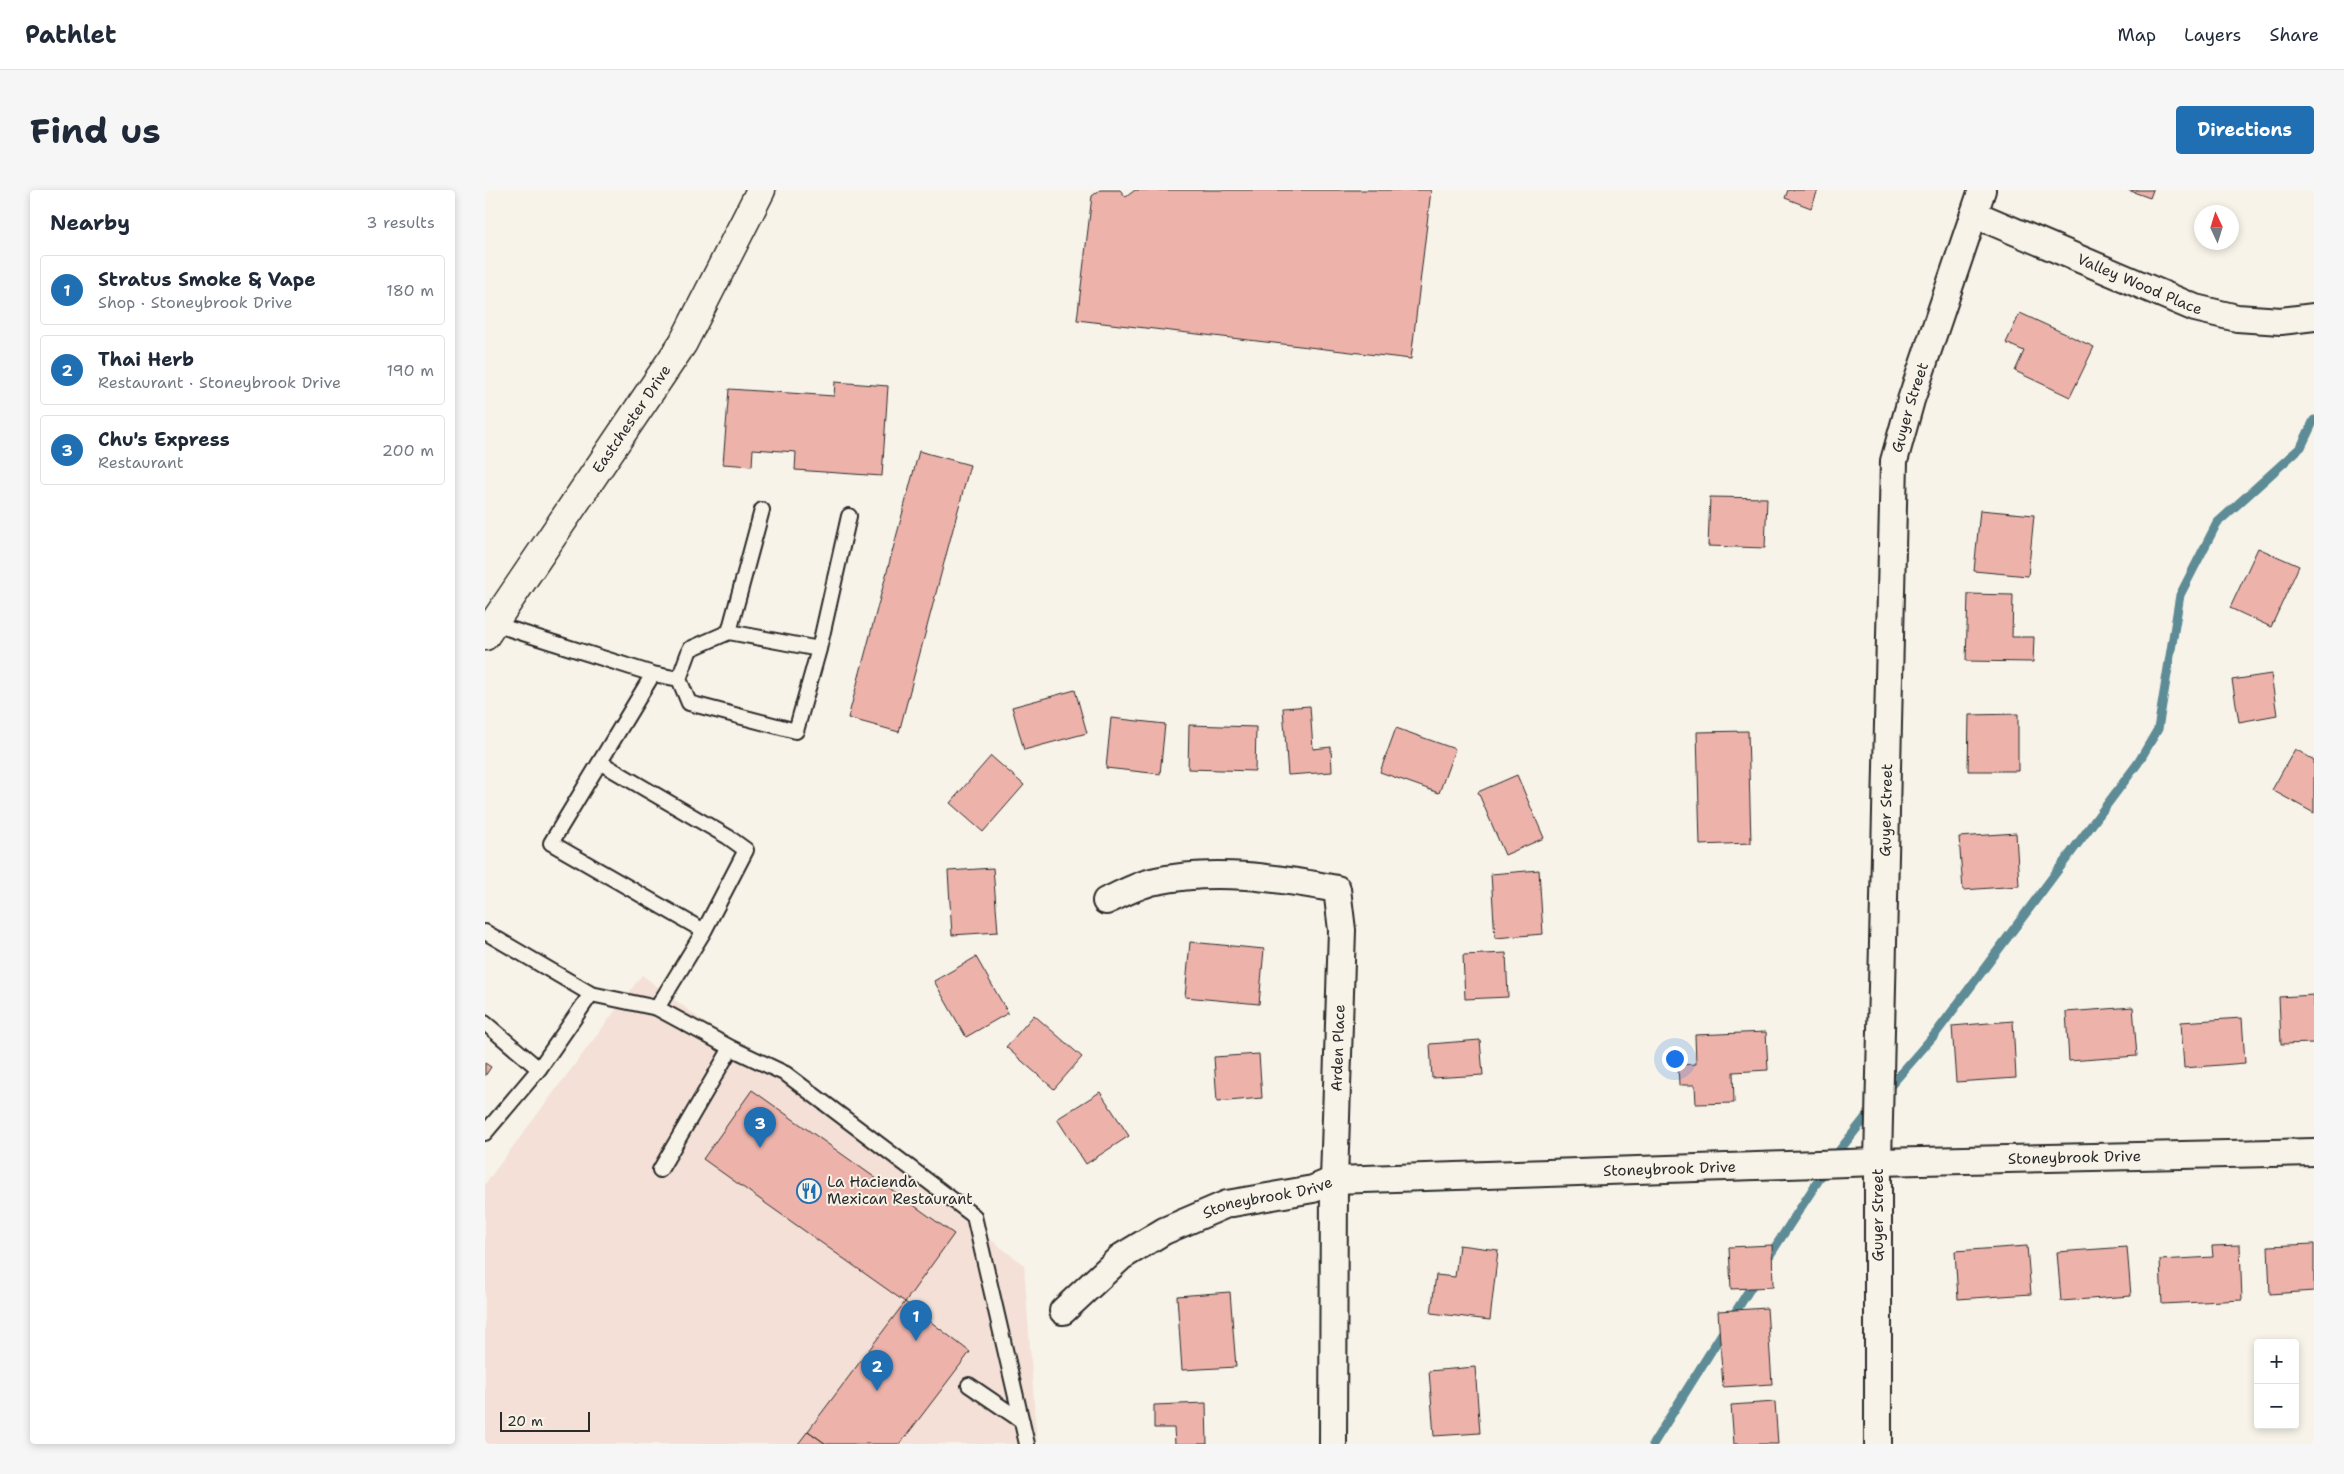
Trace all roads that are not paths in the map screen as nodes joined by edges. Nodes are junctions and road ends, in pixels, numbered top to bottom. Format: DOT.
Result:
graph roads {
  1 [pos="761,190"];
  2 [pos="1978,202"];
  3 [pos="2314,317"];
  4 [pos="762,510"];
  5 [pos="849,516"];
  6 [pos="490,630"];
  7 [pos="729,632"];
  8 [pos="819,649"];
  9 [pos="653,674"];
  10 [pos="679,679"];
  11 [pos="601,763"];
  12 [pos="1106,901"];
  13 [pos="704,931"];
  14 [pos="485,932"];
  15 [pos="591,994"];
  16 [pos="657,1008"];
  17 [pos="485,1023"];
  18 [pos="731,1048"];
  19 [pos="539,1069"];
  20 [pos="485,1133"];
  21 [pos="2314,1152"];
  22 [pos="1877,1162"];
  23 [pos="660,1170"];
  24 [pos="1334,1180"];
  25 [pos="1063,1311"];
  26 [pos="969,1385"];
  27 [pos="1022,1421"];
  28 [pos="1027,1444"];
  29 [pos="1333,1444"];
  30 [pos="1878,1444"];
  1 -- 6 [label="main road, Eastchester Drive"];
  2 -- 3 [label="street, Valley Wood Place"];
  2 -- 22 [label="street, Guyer Street"];
  4 -- 7 [label="lane"];
  5 -- 8 [label="lane"];
  6 -- 9 [label="lane"];
  7 -- 8 [label="lane"];
  7 -- 10 [label="lane"];
  8 -- 10 [label="lane"];
  9 -- 10 [label="lane"];
  9 -- 11 [label="lane"];
  11 -- 13 [label="lane"];
  11 -- 13 [label="lane"];
  12 -- 24 [label="street, Arden Place"];
  13 -- 16 [label="lane"];
  14 -- 15 [label="lane"];
  15 -- 16 [label="lane"];
  15 -- 19 [label="lane"];
  16 -- 18 [label="lane"];
  17 -- 19 [label="lane"];
  18 -- 23 [label="lane"];
  18 -- 27 [label="lane"];
  19 -- 20 [label="lane"];
  21 -- 22 [label="street, Stoneybrook Drive"];
  22 -- 24 [label="street, Stoneybrook Drive"];
  22 -- 30 [label="street, Guyer Street"];
  24 -- 25 [label="street, Stoneybrook Drive"];
  24 -- 29 [label="street, Arden Place"];
  26 -- 27 [label="lane"];
  27 -- 28 [label="lane"];
}
